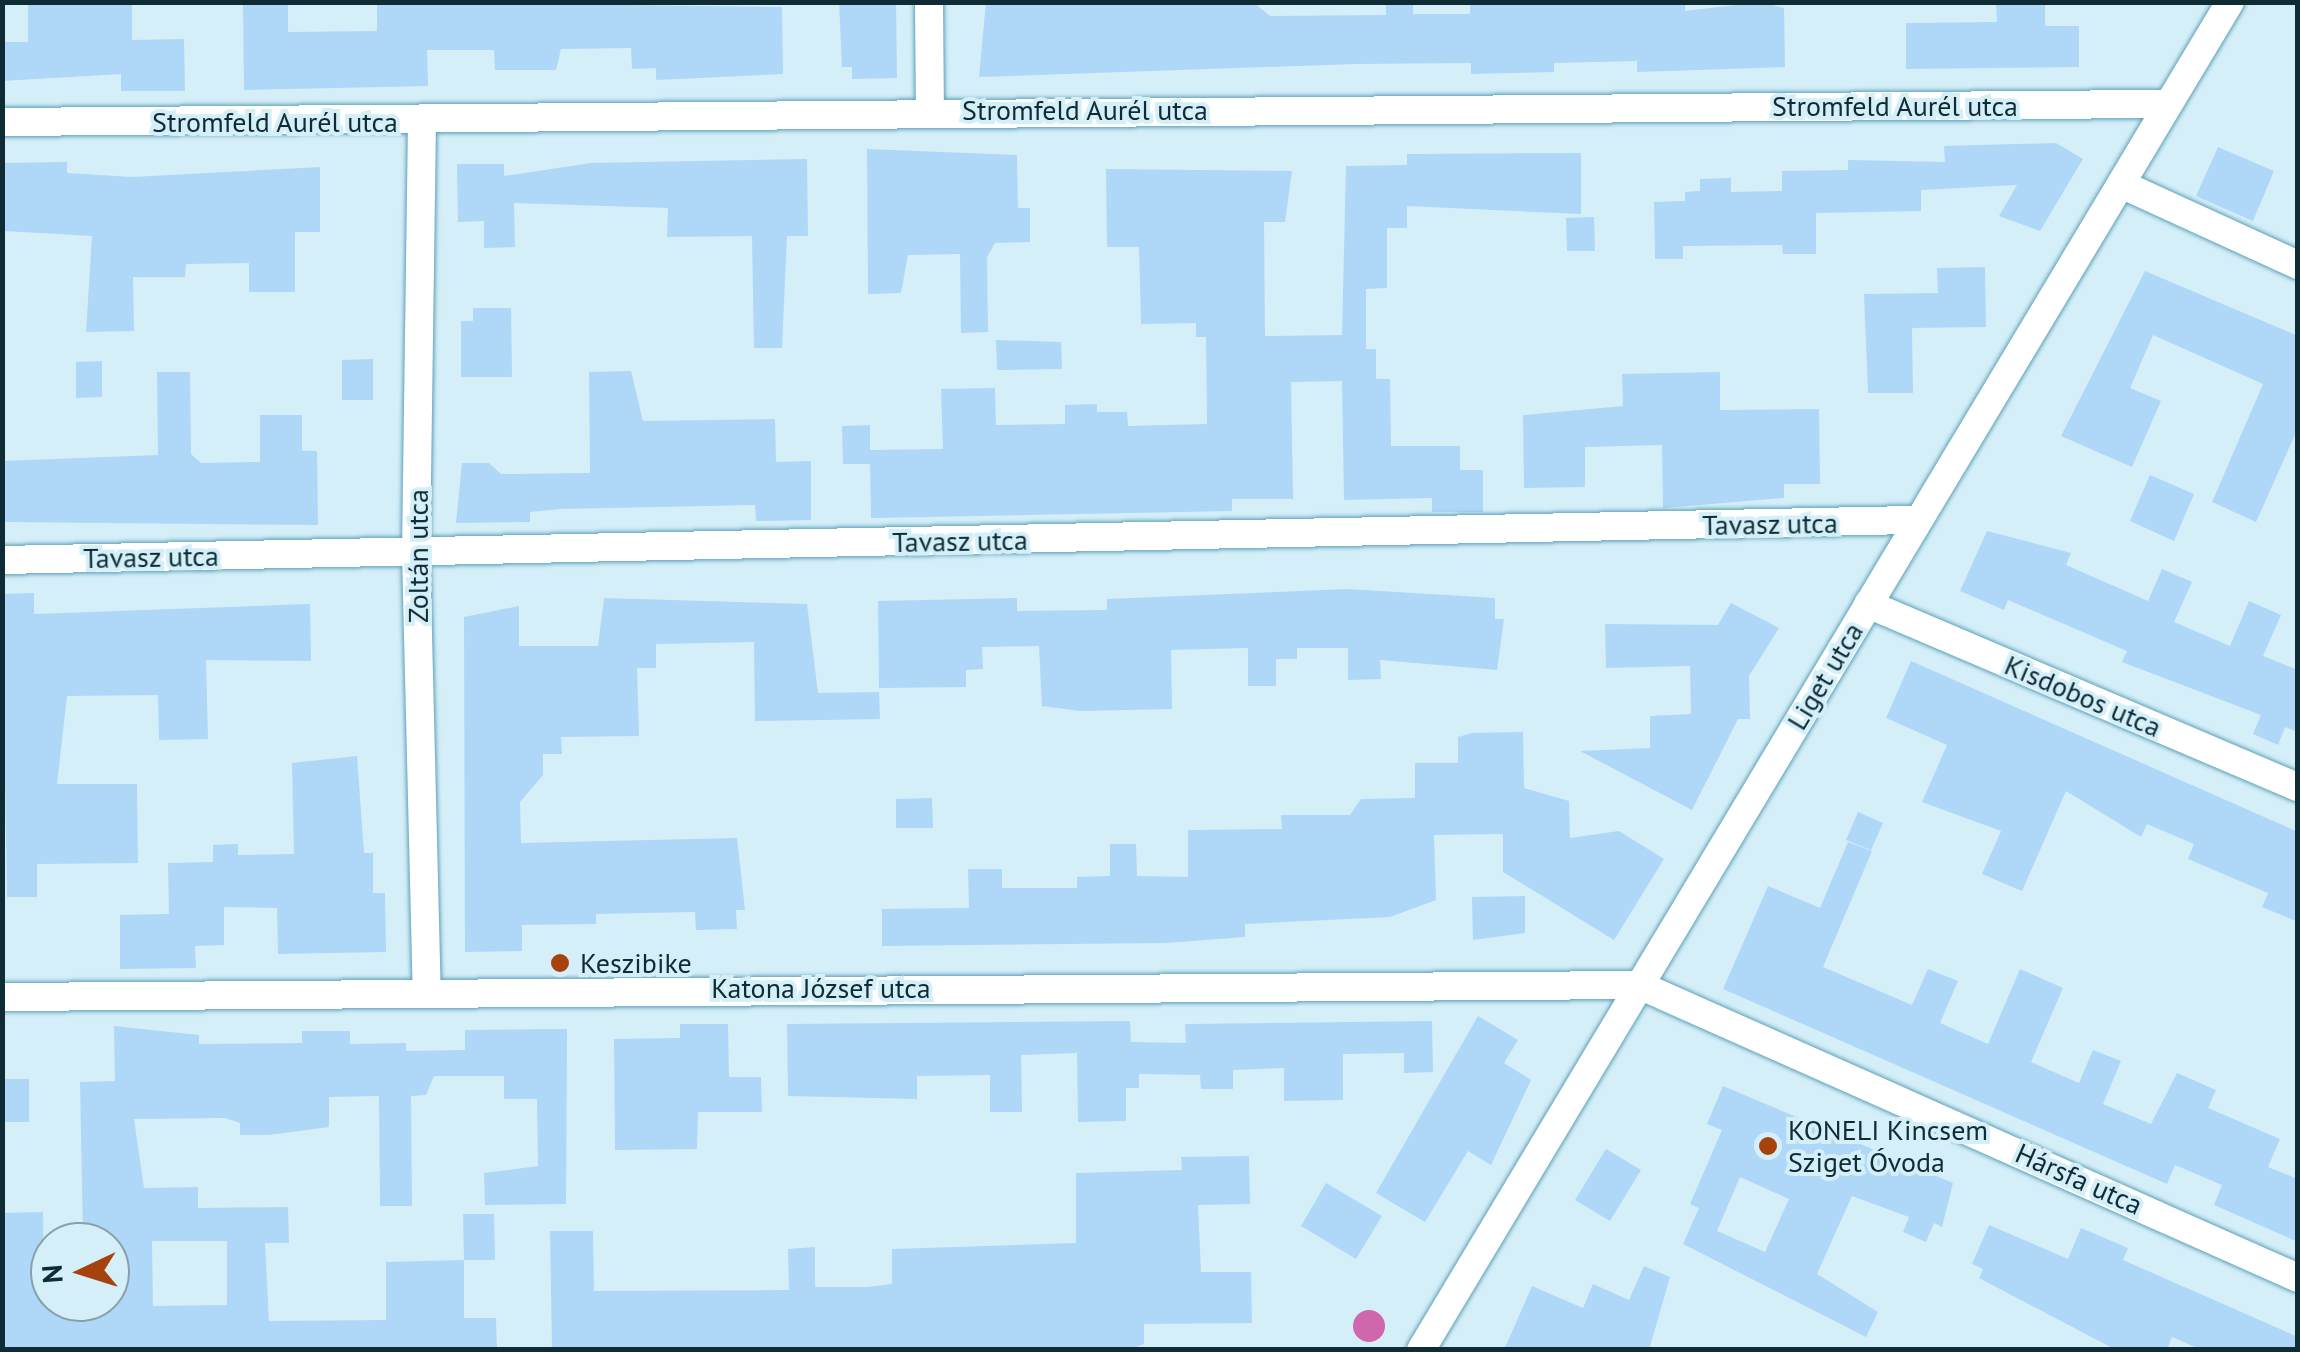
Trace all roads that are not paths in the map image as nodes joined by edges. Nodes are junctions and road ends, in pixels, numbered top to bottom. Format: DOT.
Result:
graph roads {
  1 [pos="930,2"];
  2 [pos="2230,2"];
  3 [pos="2168,104"];
  4 [pos="930,110"];
  5 [pos="2,122"];
  6 [pos="422,122"];
  7 [pos="2120,184"];
  8 [pos="2298,265"];
  9 [pos="1918,520"];
  10 [pos="416,553"];
  11 [pos="2,560"];
  12 [pos="1868,604"];
  13 [pos="2298,788"];
  14 [pos="1640,985"];
  15 [pos="427,990"];
  16 [pos="2,997"];
  17 [pos="2298,1278"];
  18 [pos="1420,1350"];
  1 -- 4 [label="street"];
  2 -- 3 [label="street, Liget utca"];
  3 -- 4 [label="street, Stromfeld Aurél utca"];
  3 -- 7 [label="street, Liget utca"];
  4 -- 6 [label="street, Stromfeld Aurél utca"];
  5 -- 6 [label="street, Stromfeld Aurél utca"];
  6 -- 10 [label="street, Zoltán utca"];
  7 -- 8 [label="street"];
  7 -- 9 [label="street, Liget utca"];
  9 -- 10 [label="street, Tavasz utca"];
  9 -- 12 [label="street, Liget utca"];
  10 -- 11 [label="street, Tavasz utca"];
  10 -- 15 [label="street, Zoltán utca"];
  12 -- 13 [label="street, Kisdobos utca"];
  12 -- 14 [label="street, Liget utca"];
  14 -- 15 [label="street, Katona József utca"];
  14 -- 17 [label="street, Hársfa utca"];
  14 -- 18 [label="street, Liget utca"];
  15 -- 16 [label="street, Katona József utca"];
}
